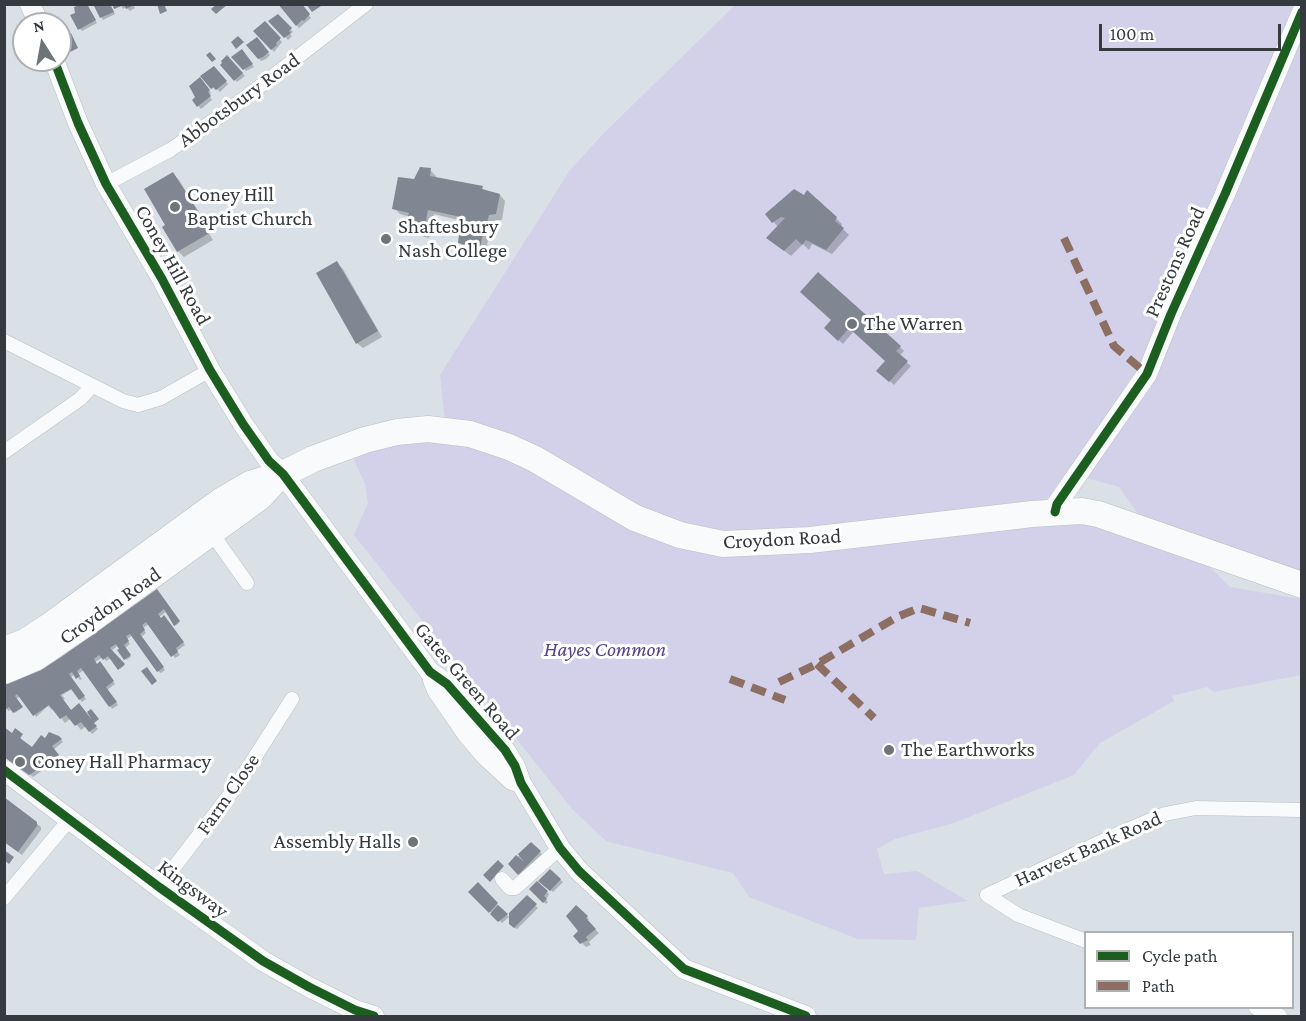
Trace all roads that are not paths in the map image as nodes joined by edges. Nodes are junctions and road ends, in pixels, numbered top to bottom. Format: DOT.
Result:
graph roads {
  1 [pos="366,4"];
  2 [pos="1302,12"];
  3 [pos="59,72"];
  4 [pos="106,184"];
  5 [pos="4,340"];
  6 [pos="210,370"];
  7 [pos="92,386"];
  8 [pos="4,452"];
  9 [pos="283,474"];
  10 [pos="1055,512"];
  11 [pos="205,525"];
  12 [pos="247,583"];
  13 [pos="1302,585"];
  14 [pos="4,650"];
  15 [pos="4,671"];
  16 [pos="292,699"];
  17 [pos="4,770"];
  18 [pos="1302,810"];
  19 [pos="70,819"];
  20 [pos="560,848"];
  21 [pos="502,879"];
  22 [pos="159,887"];
  23 [pos="4,898"];
  24 [pos="1084,940"];
  25 [pos="1259,1009"];
  26 [pos="374,1017"];
  27 [pos="806,1017"];
  28 [pos="1280,1017"];
  1 -- 4 [label="street, Abbotsbury Road"];
  2 -- 10 [label="street, Prestons Road"];
  3 -- 4 [label="street, Coney Hill Road"];
  4 -- 6 [label="street, Coney Hill Road"];
  5 -- 7 [label="street"];
  6 -- 7 [label="street"];
  6 -- 9 [label="street, Coney Hill Road"];
  7 -- 8 [label="street"];
  9 -- 10 [label="highway, Croydon Road"];
  9 -- 11 [label="highway, Croydon Road"];
  9 -- 20 [label="street, Gates Green Road"];
  10 -- 13 [label="highway, Croydon Road"];
  11 -- 12 [label="street"];
  11 -- 14 [label="highway, Croydon Road"];
  11 -- 15 [label="highway, Croydon Road"];
  16 -- 22 [label="street, Farm Close"];
  17 -- 19 [label="street, Kingsway"];
  18 -- 24 [label="street, Harvest Bank Road"];
  19 -- 22 [label="street, Kingsway"];
  19 -- 23 [label="street"];
  20 -- 21 [label="street"];
  20 -- 27 [label="street, Gates Green Road"];
  22 -- 26 [label="street, Kingsway"];
  25 -- 28 [label="street"];
}
